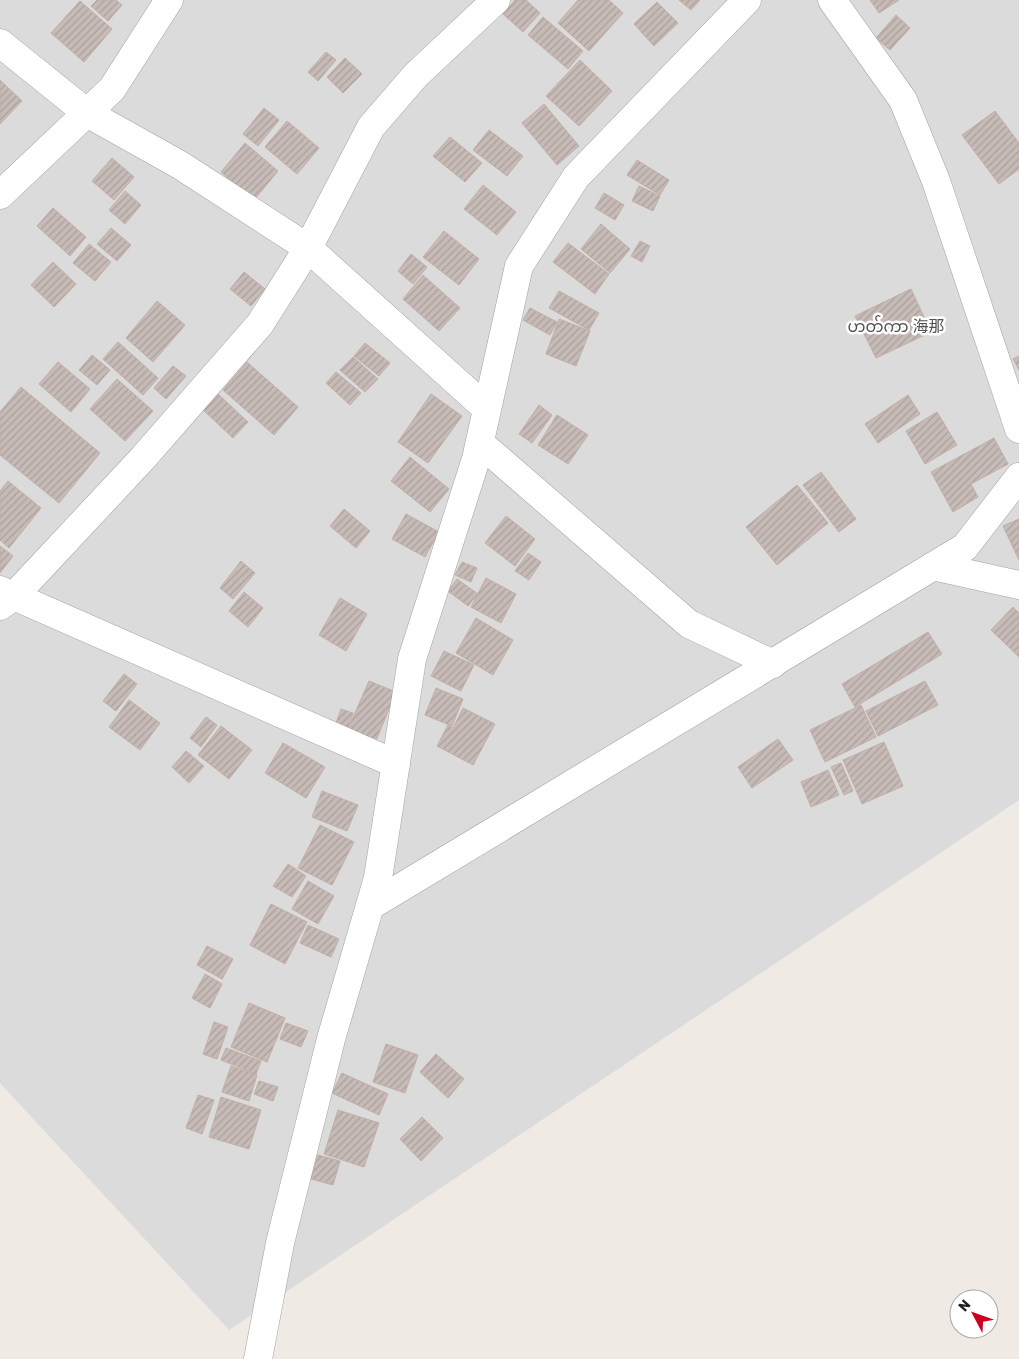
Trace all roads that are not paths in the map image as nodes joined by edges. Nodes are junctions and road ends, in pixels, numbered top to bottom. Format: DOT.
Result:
graph roads {
  1 [pos="169,0"];
  2 [pos="496,0"];
  3 [pos="747,0"];
  4 [pos="832,0"];
  5 [pos="0,43"];
  6 [pos="87,113"];
  7 [pos="0,195"];
  8 [pos="308,248"];
  9 [pos="487,409"];
  10 [pos="1019,429"];
  11 [pos="480,442"];
  12 [pos="1019,477"];
  13 [pos="933,566"];
  14 [pos="1019,585"];
  15 [pos="5,597"];
  16 [pos="773,664"];
  17 [pos="396,764"];
  18 [pos="370,906"];
  19 [pos="258,1359"];
  1 -- 6 [label="street"];
  2 -- 8 [label="street"];
  3 -- 9 [label="street"];
  4 -- 10 [label="street"];
  5 -- 6 [label="street"];
  6 -- 7 [label="street"];
  6 -- 8 [label="street"];
  8 -- 9 [label="street"];
  8 -- 15 [label="street"];
  9 -- 11 [label="street"];
  11 -- 16 [label="street"];
  11 -- 17 [label="street"];
  12 -- 13 [label="street"];
  13 -- 14 [label="street"];
  13 -- 16 [label="street"];
  15 -- 17 [label="street"];
  16 -- 18 [label="street"];
  17 -- 18 [label="street"];
  18 -- 19 [label="street"];
}
